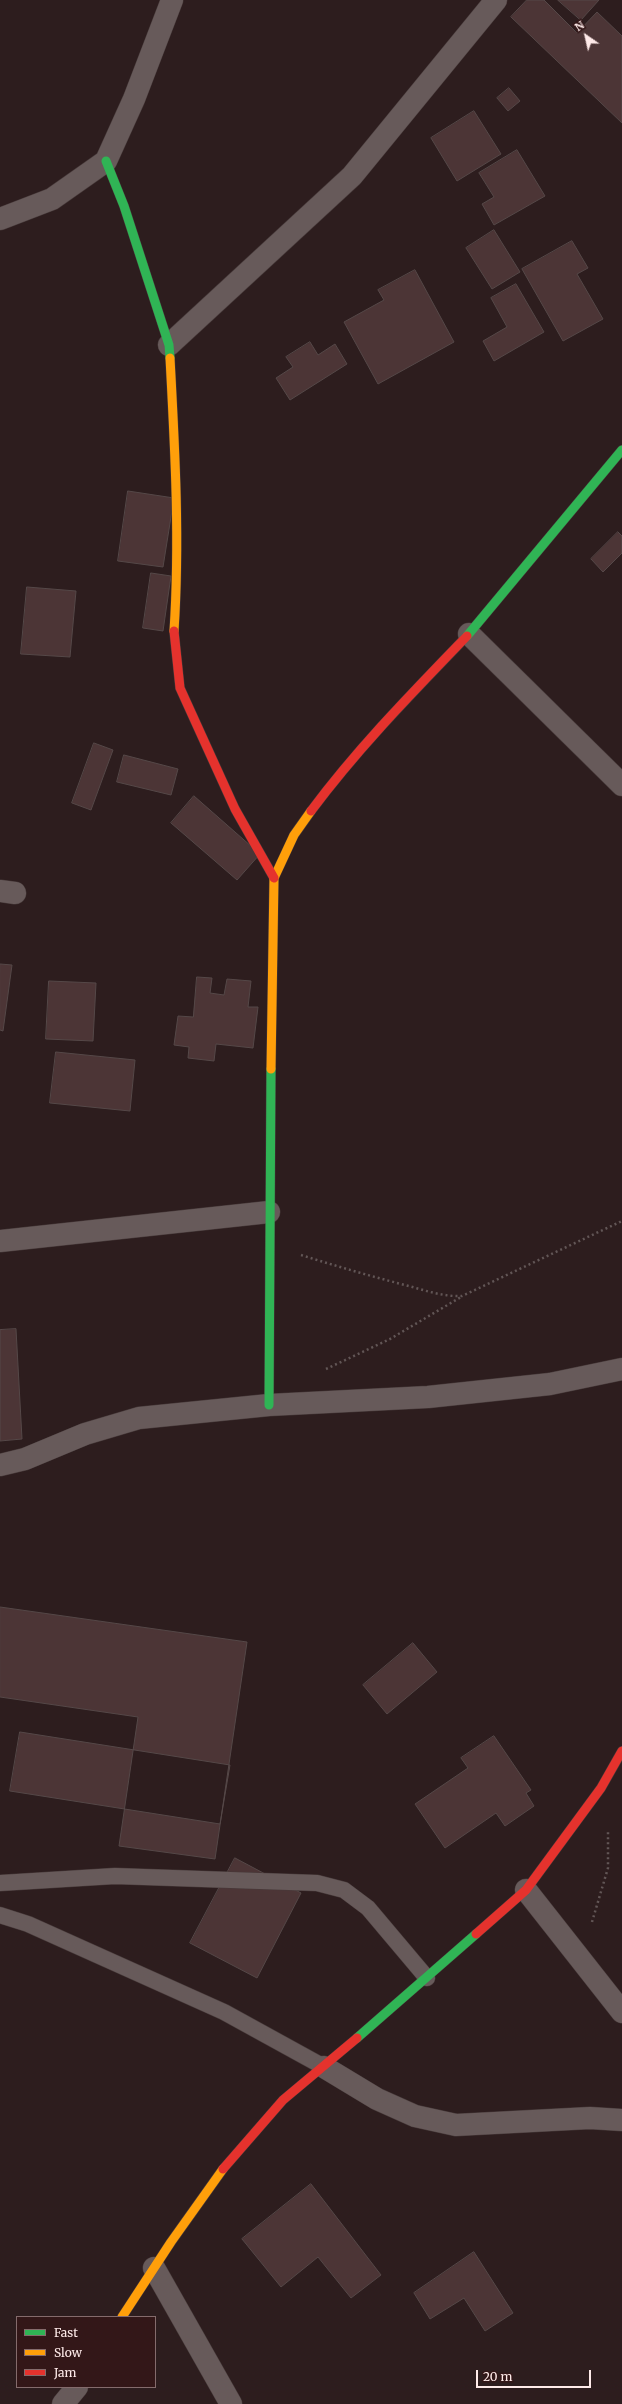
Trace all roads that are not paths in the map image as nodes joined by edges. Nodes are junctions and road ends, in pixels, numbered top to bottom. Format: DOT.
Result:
graph roads {
  1 [pos="172,0"];
  2 [pos="496,0"];
  3 [pos="106,161"];
  4 [pos="0,219"];
  5 [pos="169,345"];
  6 [pos="622,450"];
  7 [pos="469,634"];
  8 [pos="622,785"];
  9 [pos="274,878"];
  10 [pos="269,1212"];
  11 [pos="0,1241"];
  12 [pos="622,1369"];
  13 [pos="269,1405"];
  14 [pos="0,1465"];
  15 [pos="622,1752"];
  16 [pos="0,1883"];
  17 [pos="526,1890"];
  18 [pos="0,1915"];
  19 [pos="427,1978"];
  20 [pos="622,2012"];
  21 [pos="324,2067"];
  22 [pos="622,2120"];
  23 [pos="154,2268"];
  24 [pos="123,2316"];
  25 [pos="76,2388"];
  26 [pos="63,2404"];
  27 [pos="231,2404"];
  1 -- 3 [label="street"];
  2 -- 5 [label="street"];
  3 -- 4 [label="street"];
  3 -- 5 [label="street"];
  5 -- 9 [label="street"];
  6 -- 7 [label="street"];
  7 -- 8 [label="street"];
  7 -- 9 [label="street"];
  9 -- 10 [label="street"];
  10 -- 11 [label="street"];
  10 -- 13 [label="street"];
  12 -- 13 [label="street"];
  13 -- 14 [label="street"];
  15 -- 17 [label="street"];
  16 -- 19 [label="lane"];
  17 -- 19 [label="street"];
  17 -- 20 [label="street"];
  18 -- 21 [label="lane"];
  19 -- 21 [label="street"];
  21 -- 22 [label="street"];
  21 -- 23 [label="street"];
  23 -- 24 [label="street"];
  23 -- 27 [label="street"];
  25 -- 26 [label="street"];
}
